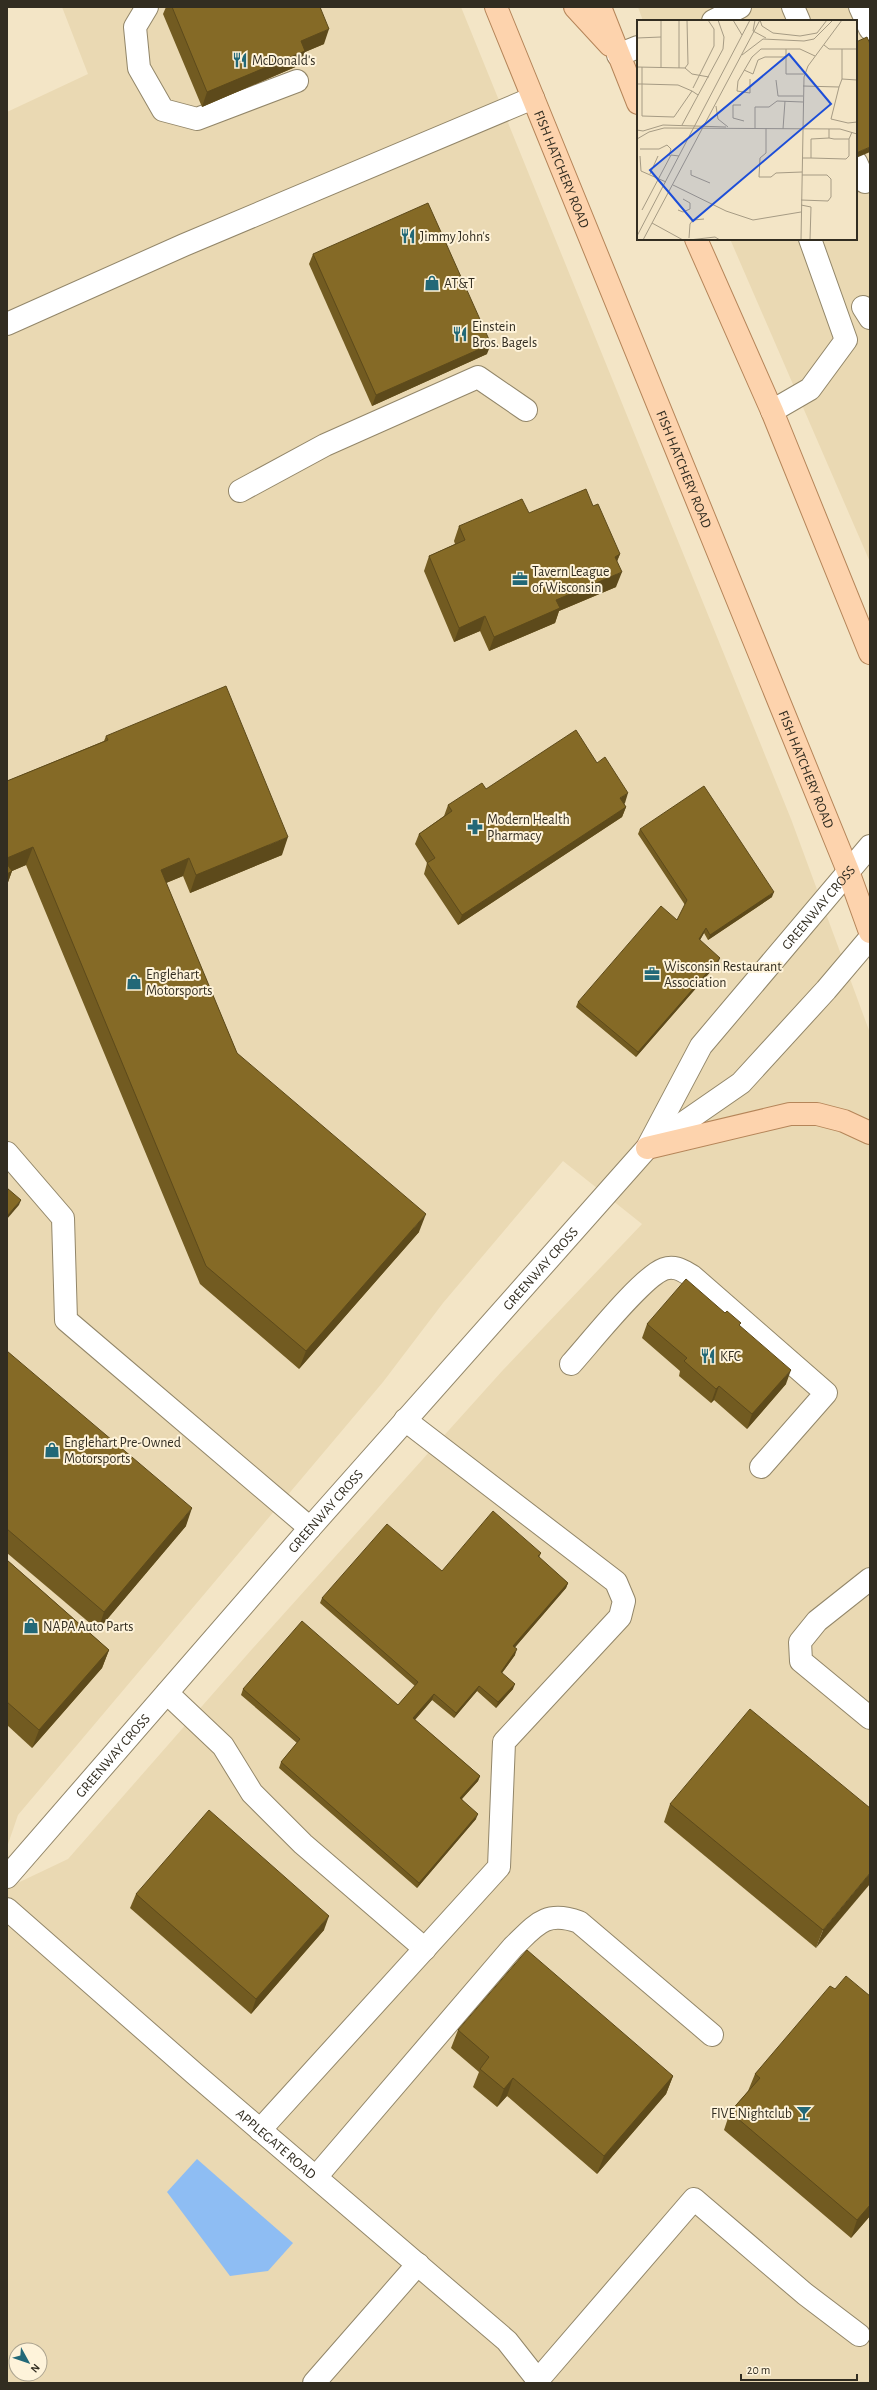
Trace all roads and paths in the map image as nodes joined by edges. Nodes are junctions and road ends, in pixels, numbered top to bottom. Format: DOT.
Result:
graph roads {
  1 [pos="147,7"];
  2 [pos="496,7"];
  3 [pos="575,7"];
  4 [pos="600,7"];
  5 [pos="740,7"];
  6 [pos="793,7"];
  7 [pos="860,7"];
  8 [pos="715,17"];
  9 [pos="799,20"];
  10 [pos="870,28"];
  11 [pos="628,51"];
  12 [pos="297,81"];
  13 [pos="533,98"];
  14 [pos="637,98"];
  15 [pos="857,165"];
  16 [pos="864,183"];
  17 [pos="696,240"];
  18 [pos="810,240"];
  19 [pos="7,324"];
  20 [pos="526,410"];
  21 [pos="772,411"];
  22 [pos="240,491"];
  23 [pos="870,653"];
  24 [pos="870,846"];
  25 [pos="848,871"];
  26 [pos="870,932"];
  27 [pos="870,938"];
  28 [pos="870,1133"];
  29 [pos="647,1148"];
  30 [pos="7,1153"];
  31 [pos="571,1364"];
  32 [pos="405,1420"];
  33 [pos="761,1467"];
  34 [pos="310,1528"];
  35 [pos="870,1579"];
  36 [pos="167,1693"];
  37 [pos="870,1718"];
  38 [pos="7,1877"];
  39 [pos="7,1909"];
  40 [pos="425,1949"];
  41 [pos="712,2035"];
  42 [pos="260,2130"];
  43 [pos="316,2177"];
  44 [pos="418,2264"];
  45 [pos="866,2334"];
  46 [pos="539,2382"];
  47 [pos="314,2383"];
  1 -- 12 [label="street"];
  2 -- 13 [label="main road, FISH HATCHERY ROAD"];
  3 -- 11 [label="main road"];
  4 -- 11 [label="main road"];
  5 -- 8 [label="street"];
  6 -- 9 [label="street"];
  7 -- 10 [label="street"];
  11 -- 14 [label="main road"];
  13 -- 19 [label="street"];
  13 -- 25 [label="main road, FISH HATCHERY ROAD"];
  15 -- 16 [label="street"];
  17 -- 21 [label="main road"];
  18 -- 21 [label="street"];
  20 -- 22 [label="street"];
  21 -- 23 [label="main road"];
  24 -- 25 [label="street, GREENWAY CROSS"];
  25 -- 26 [label="main road, FISH HATCHERY ROAD"];
  25 -- 29 [label="street, GREENWAY CROSS"];
  27 -- 29 [label="street, GREENWAY CROSS"];
  28 -- 29 [label="main road"];
  29 -- 32 [label="street, GREENWAY CROSS"];
  30 -- 34 [label="street"];
  31 -- 33 [label="street"];
  32 -- 34 [label="street, GREENWAY CROSS"];
  32 -- 40 [label="street"];
  34 -- 36 [label="street, GREENWAY CROSS"];
  35 -- 37 [label="street"];
  36 -- 38 [label="street, GREENWAY CROSS"];
  36 -- 40 [label="street"];
  39 -- 42 [label="street, APPLEGATE ROAD"];
  40 -- 42 [label="street"];
  41 -- 43 [label="street"];
  42 -- 43 [label="street, APPLEGATE ROAD"];
  43 -- 44 [label="street, APPLEGATE ROAD"];
  44 -- 46 [label="street, APPLEGATE ROAD"];
  44 -- 47 [label="street"];
  45 -- 46 [label="street"];
}
